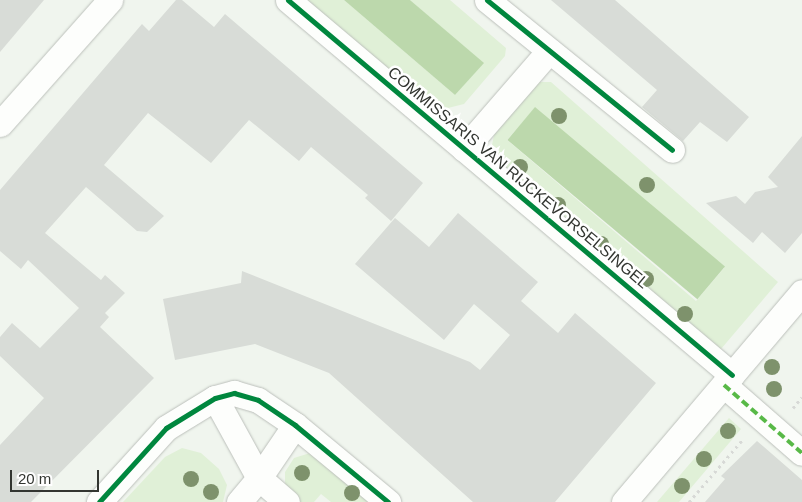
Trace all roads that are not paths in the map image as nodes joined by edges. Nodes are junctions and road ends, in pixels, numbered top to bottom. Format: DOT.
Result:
graph roads {
  1 [pos="110,0"];
  2 [pos="288,0"];
  3 [pos="488,0"];
  4 [pos="549,51"];
  5 [pos="0,124"];
  6 [pos="464,149"];
  7 [pos="672,150"];
  8 [pos="802,292"];
  9 [pos="728,380"];
  10 [pos="215,398"];
  11 [pos="295,425"];
  12 [pos="802,453"];
  13 [pos="259,478"];
  14 [pos="99,502"];
  15 [pos="239,502"];
  16 [pos="287,502"];
  17 [pos="388,502"];
  18 [pos="624,502"];
  1 -- 5 [label="street"];
  2 -- 6 [label="street, COMMISSARIS VAN RIJCKEVORSELSINGEL"];
  3 -- 4 [label="street"];
  4 -- 6 [label="street, COMMISSARIS VAN RIJCKEVORSELSINGEL"];
  4 -- 7 [label="street"];
  6 -- 9 [label="street, COMMISSARIS VAN RIJCKEVORSELSINGEL"];
  8 -- 9 [label="street"];
  9 -- 12 [label="street, COMMISSARIS VAN RIJCKEVORSELSINGEL"];
  9 -- 18 [label="street"];
  10 -- 11 [label="street"];
  10 -- 13 [label="street"];
  10 -- 14 [label="street"];
  11 -- 13 [label="street"];
  11 -- 17 [label="street"];
  13 -- 15 [label="street"];
  13 -- 16 [label="street"];
}
